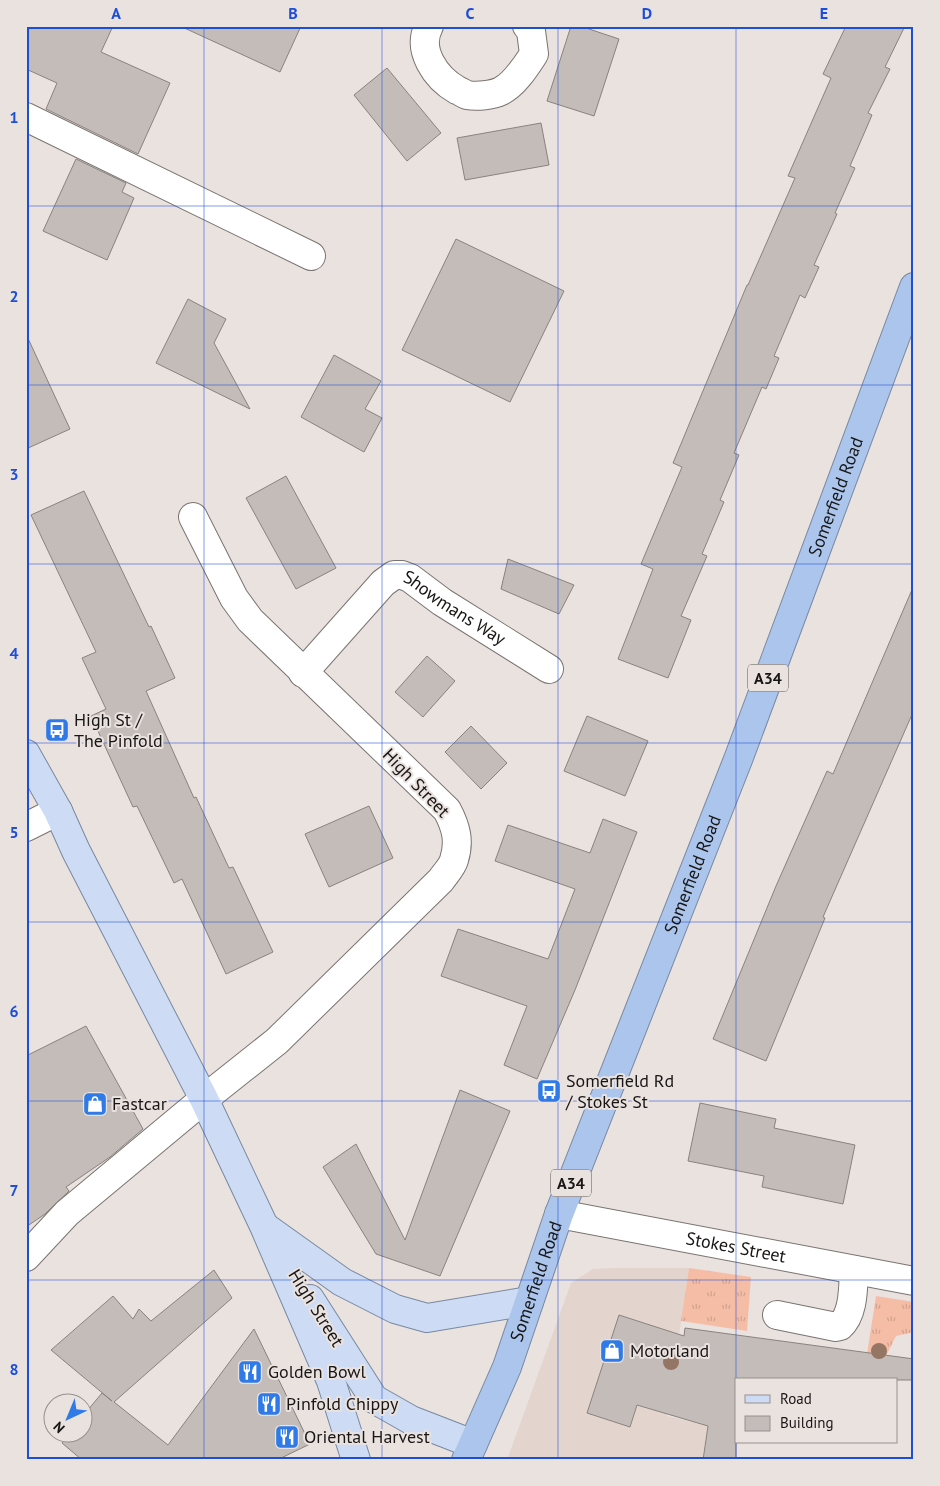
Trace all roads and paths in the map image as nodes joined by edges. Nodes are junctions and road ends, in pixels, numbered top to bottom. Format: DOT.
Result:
graph roads {
  1 [pos="429,26"];
  2 [pos="527,26"];
  3 [pos="26,117"];
  4 [pos="311,256"];
  5 [pos="914,287"];
  6 [pos="194,517"];
  7 [pos="549,669"];
  8 [pos="303,673"];
  9 [pos="26,754"];
  10 [pos="58,811"];
  11 [pos="26,827"];
  12 [pos="204,1099"];
  13 [pos="559,1214"];
  14 [pos="264,1226"];
  15 [pos="26,1257"];
  16 [pos="854,1270"];
  17 [pos="914,1281"];
  18 [pos="529,1301"];
  19 [pos="777,1315"];
  20 [pos="469,1452"];
  21 [pos="356,1460"];
  1 -- 2 [label="street"];
  3 -- 4 [label="street"];
  5 -- 13 [label="highway, Somerfield Road / A34"];
  6 -- 8 [label="street, High Street"];
  7 -- 8 [label="street, Showmans Way"];
  8 -- 12 [label="street, High Street"];
  9 -- 10 [label="main road, High Street"];
  10 -- 11 [label="street"];
  10 -- 12 [label="main road, High Street"];
  12 -- 14 [label="main road, High Street"];
  12 -- 15 [label="street"];
  13 -- 16 [label="street, Stokes Street"];
  13 -- 18 [label="highway, Somerfield Road / A34"];
  14 -- 18 [label="main road, High Street"];
  14 -- 20 [label="main road, High Street"];
  14 -- 21 [label="main road, High Street"];
  16 -- 17 [label="street, Stokes Street"];
  16 -- 19 [label="street"];
  18 -- 20 [label="highway, Somerfield Road / A34"];
}
